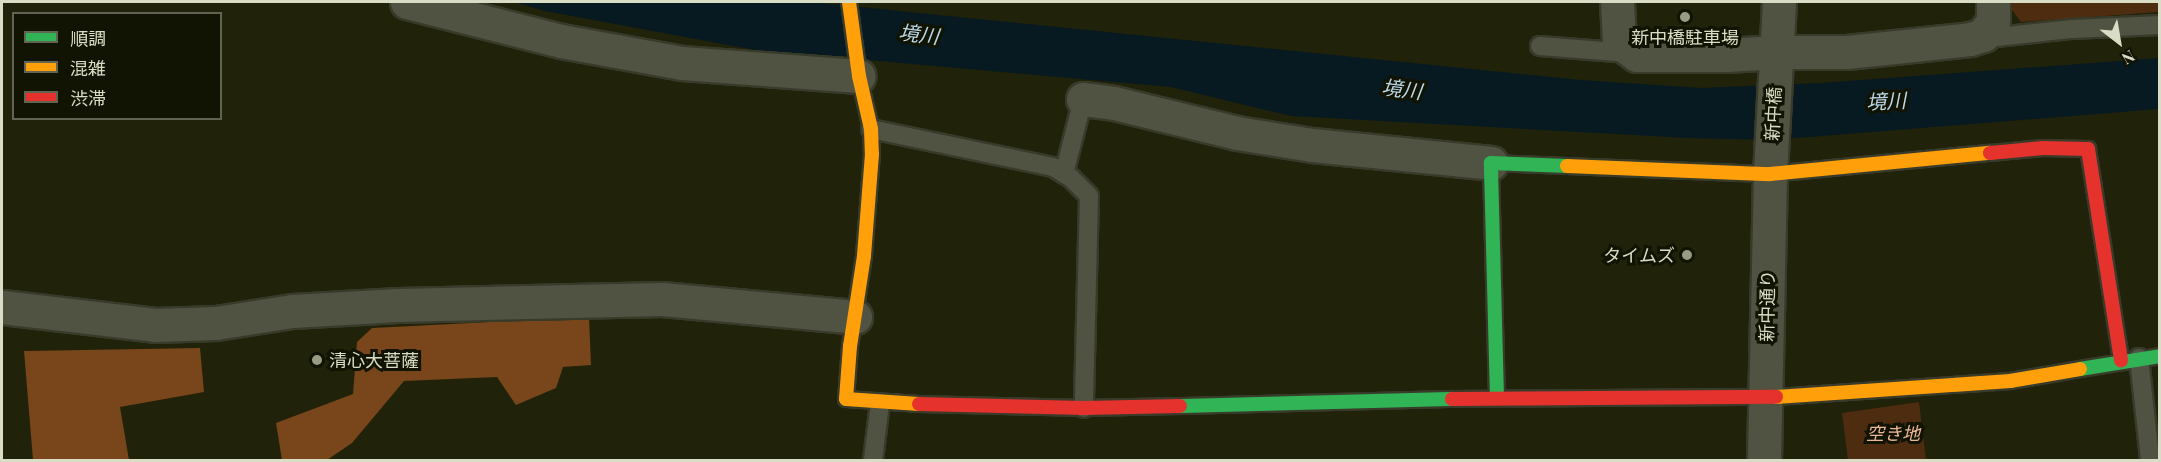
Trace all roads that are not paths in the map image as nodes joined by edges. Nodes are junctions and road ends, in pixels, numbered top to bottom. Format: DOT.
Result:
graph roads {
  1 [pos="407,2"];
  2 [pos="849,2"];
  3 [pos="1617,2"];
  4 [pos="1779,2"];
  5 [pos="1993,2"];
  6 [pos="2160,25"];
  7 [pos="1970,39"];
  8 [pos="1540,46"];
  9 [pos="1634,54"];
  10 [pos="1776,64"];
  11 [pos="858,66"];
  12 [pos="1083,99"];
  13 [pos="872,129"];
  14 [pos="1491,162"];
  15 [pos="1770,163"];
  16 [pos="1064,174"];
  17 [pos="2,307"];
  18 [pos="855,316"];
  19 [pos="2160,356"];
  20 [pos="2130,359"];
  21 [pos="1497,398"];
  22 [pos="1766,398"];
  23 [pos="880,403"];
  24 [pos="1084,408"];
  25 [pos="873,460"];
  26 [pos="1764,460"];
  27 [pos="2150,460"];
  1 -- 11 [label="street"];
  2 -- 11 [label="street"];
  3 -- 9 [label="street"];
  4 -- 10 [label="street"];
  5 -- 7 [label="street"];
  6 -- 7 [label="lane"];
  7 -- 10 [label="street"];
  8 -- 9 [label="lane"];
  9 -- 10 [label="street"];
  10 -- 15 [label="street, 新中橋"];
  11 -- 13 [label="street"];
  12 -- 14 [label="street"];
  12 -- 16 [label="lane"];
  13 -- 16 [label="lane"];
  13 -- 18 [label="street"];
  14 -- 15 [label="street"];
  14 -- 21 [label="street"];
  15 -- 20 [label="street"];
  15 -- 22 [label="street, 新中通り"];
  16 -- 24 [label="lane"];
  17 -- 18 [label="street"];
  18 -- 23 [label="street"];
  19 -- 20 [label="street"];
  20 -- 22 [label="street"];
  20 -- 27 [label="lane"];
  21 -- 22 [label="street"];
  21 -- 24 [label="street"];
  22 -- 26 [label="street, 新中通り"];
  23 -- 24 [label="street"];
  23 -- 25 [label="lane"];
}
